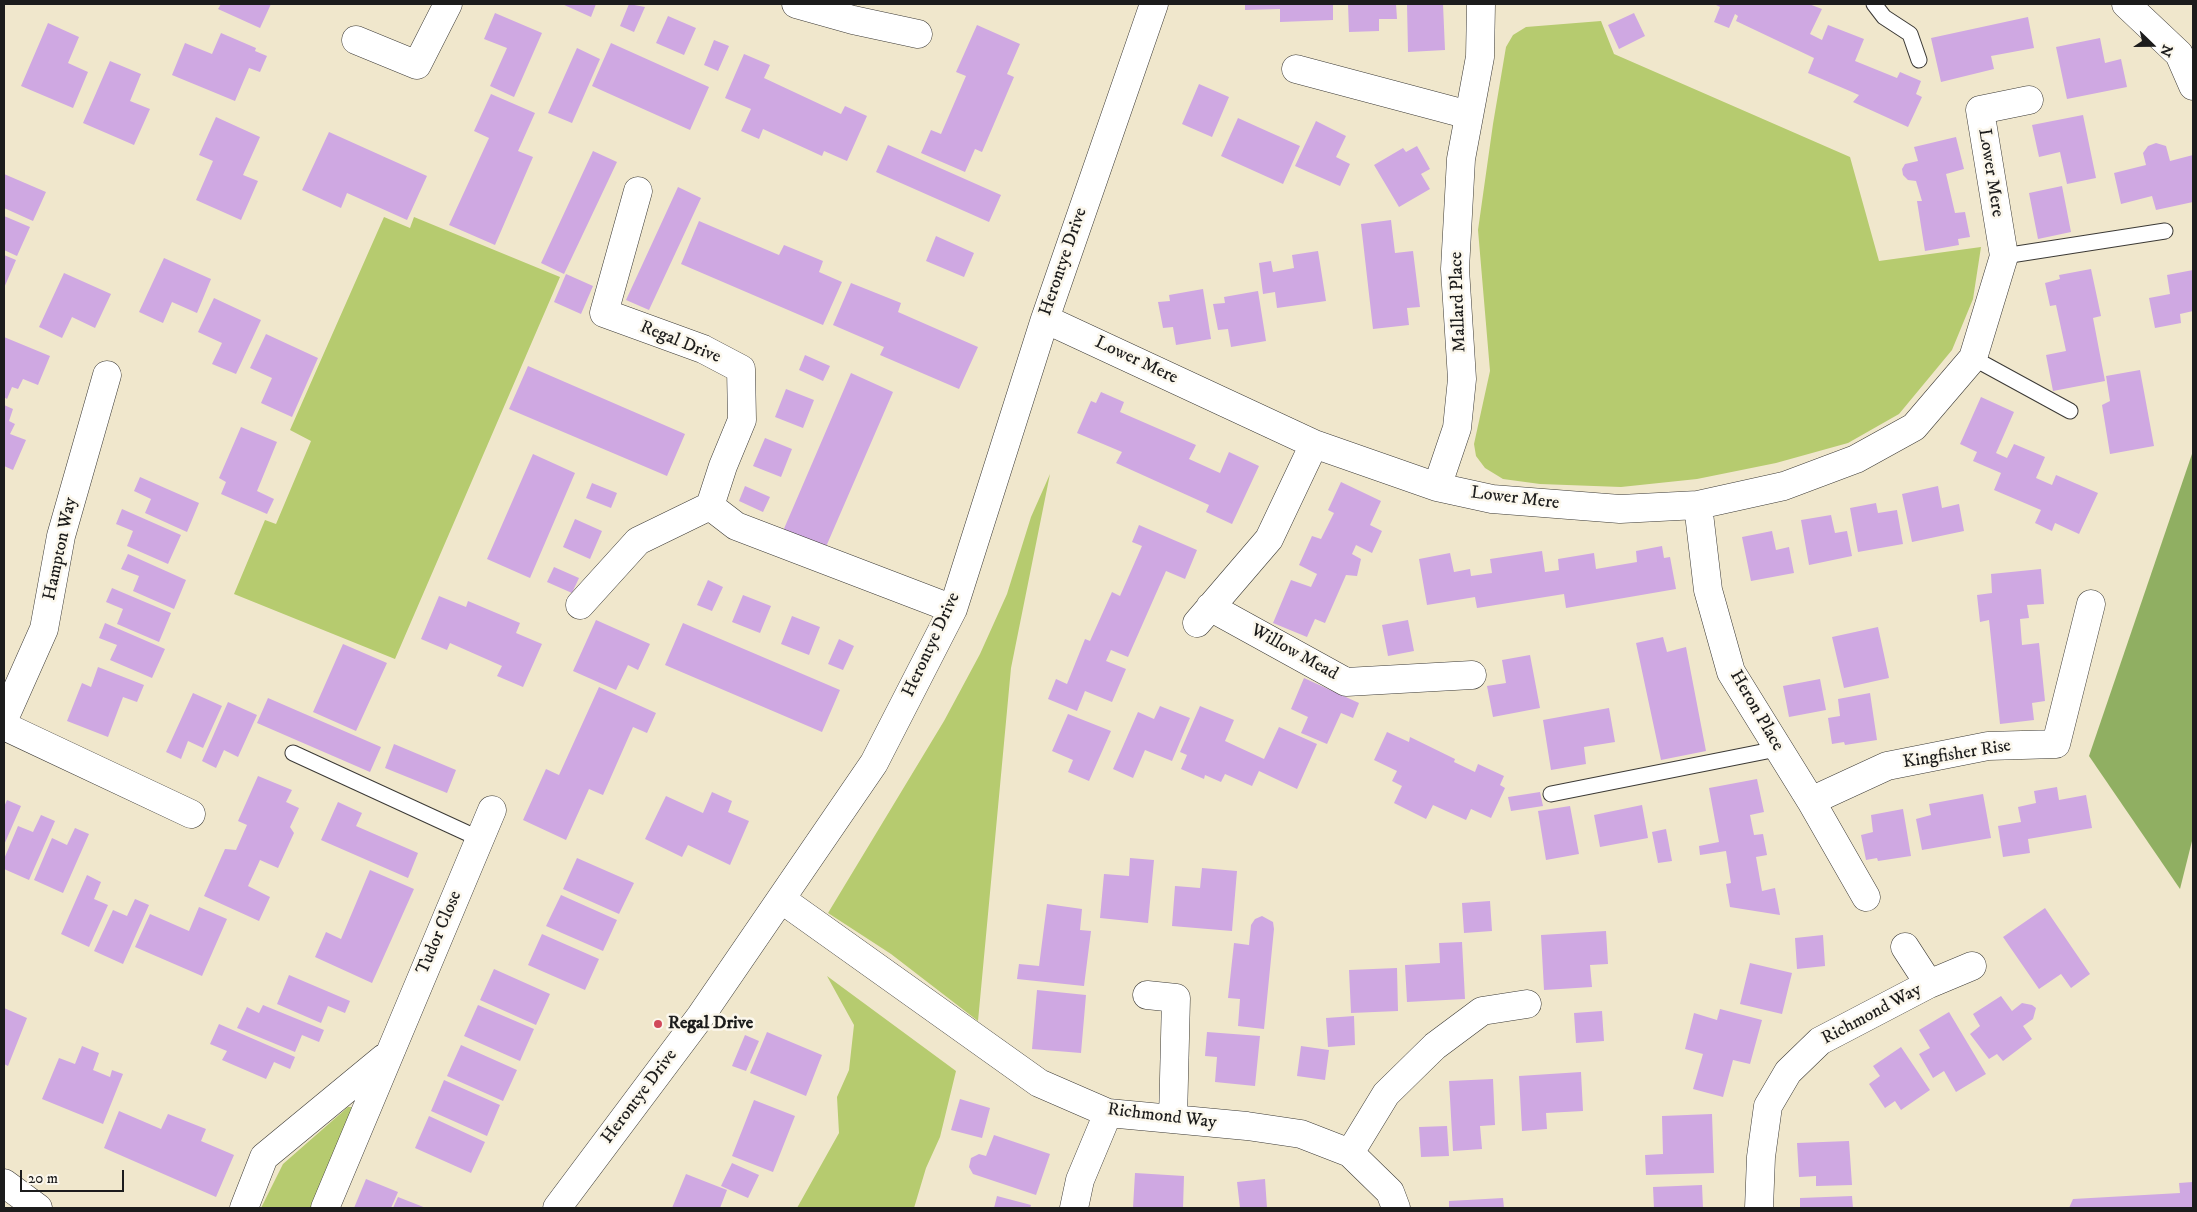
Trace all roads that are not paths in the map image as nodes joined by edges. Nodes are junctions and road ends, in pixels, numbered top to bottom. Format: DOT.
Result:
graph roads {
  1 [pos="448,4"];
  2 [pos="796,4"];
  3 [pos="1154,4"];
  4 [pos="1481,4"];
  5 [pos="1874,4"];
  6 [pos="2126,4"];
  7 [pos="918,34"];
  8 [pos="356,40"];
  9 [pos="1919,60"];
  10 [pos="1296,69"];
  11 [pos="2193,86"];
  12 [pos="2029,100"];
  13 [pos="1469,115"];
  14 [pos="638,191"];
  15 [pos="2165,231"];
  16 [pos="2004,256"];
  17 [pos="1045,318"];
  18 [pos="1973,358"];
  19 [pos="107,375"];
  20 [pos="2070,411"];
  21 [pos="1314,444"];
  22 [pos="1437,487"];
  23 [pos="1698,505"];
  24 [pos="710,506"];
  25 [pos="580,604"];
  26 [pos="2091,604"];
  27 [pos="953,609"];
  28 [pos="1472,675"];
  29 [pos="4,719"];
  30 [pos="4,726"];
  31 [pos="1777,749"];
  32 [pos="292,753"];
  33 [pos="1551,794"];
  34 [pos="1811,800"];
  35 [pos="492,810"];
  36 [pos="190,814"];
  37 [pos="480,839"];
  38 [pos="1866,897"];
  39 [pos="781,899"];
  40 [pos="1905,947"];
  41 [pos="1972,966"];
  42 [pos="1928,984"];
  43 [pos="1147,995"];
  44 [pos="1527,1004"];
  45 [pos="388,1055"];
  46 [pos="1108,1113"];
  47 [pos="1173,1119"];
  48 [pos="1350,1153"];
  49 [pos="4,1183"];
  50 [pos="38,1208"];
  51 [pos="244,1208"];
  52 [pos="325,1208"];
  53 [pos="557,1208"];
  54 [pos="1074,1208"];
  55 [pos="1396,1208"];
  56 [pos="1759,1208"];
  1 -- 8 [label="street"];
  2 -- 7 [label="street"];
  3 -- 17 [label="street, Herontye Drive"];
  4 -- 13 [label="street, Mallard Place"];
  5 -- 9 [label="lane"];
  6 -- 11 [label="street"];
  10 -- 13 [label="street"];
  12 -- 16 [label="street, Lower Mere"];
  13 -- 22 [label="street, Mallard Place"];
  14 -- 24 [label="street, Regal Drive"];
  15 -- 16 [label="lane"];
  16 -- 18 [label="street, Lower Mere"];
  17 -- 21 [label="street, Lower Mere"];
  17 -- 27 [label="street, Herontye Drive"];
  18 -- 20 [label="lane"];
  18 -- 23 [label="street, Lower Mere"];
  19 -- 29 [label="street, Hampton Way"];
  21 -- 22 [label="street, Lower Mere"];
  21 -- 28 [label="street, Willow Mead"];
  22 -- 23 [label="street, Lower Mere"];
  23 -- 31 [label="street, Heron Place"];
  24 -- 25 [label="street"];
  24 -- 27 [label="street"];
  26 -- 34 [label="street, Kingfisher Rise"];
  27 -- 39 [label="street, Herontye Drive"];
  30 -- 36 [label="street"];
  31 -- 33 [label="lane"];
  31 -- 34 [label="street, Heron Place"];
  32 -- 37 [label="lane"];
  34 -- 38 [label="street, Heron Place"];
  35 -- 37 [label="street, Tudor Close"];
  37 -- 45 [label="street, Tudor Close"];
  39 -- 46 [label="street, Richmond Way"];
  39 -- 53 [label="street, Herontye Drive"];
  40 -- 42 [label="street, Richmond Way"];
  41 -- 42 [label="street, Richmond Way"];
  42 -- 56 [label="street, Richmond Way"];
  43 -- 47 [label="street"];
  44 -- 48 [label="street"];
  45 -- 51 [label="street, Tudor Close"];
  45 -- 52 [label="street, Tudor Close"];
  46 -- 47 [label="street, Richmond Way"];
  46 -- 54 [label="street"];
  47 -- 48 [label="street, Richmond Way"];
  48 -- 55 [label="street, Richmond Way"];
  49 -- 50 [label="street"];
}
